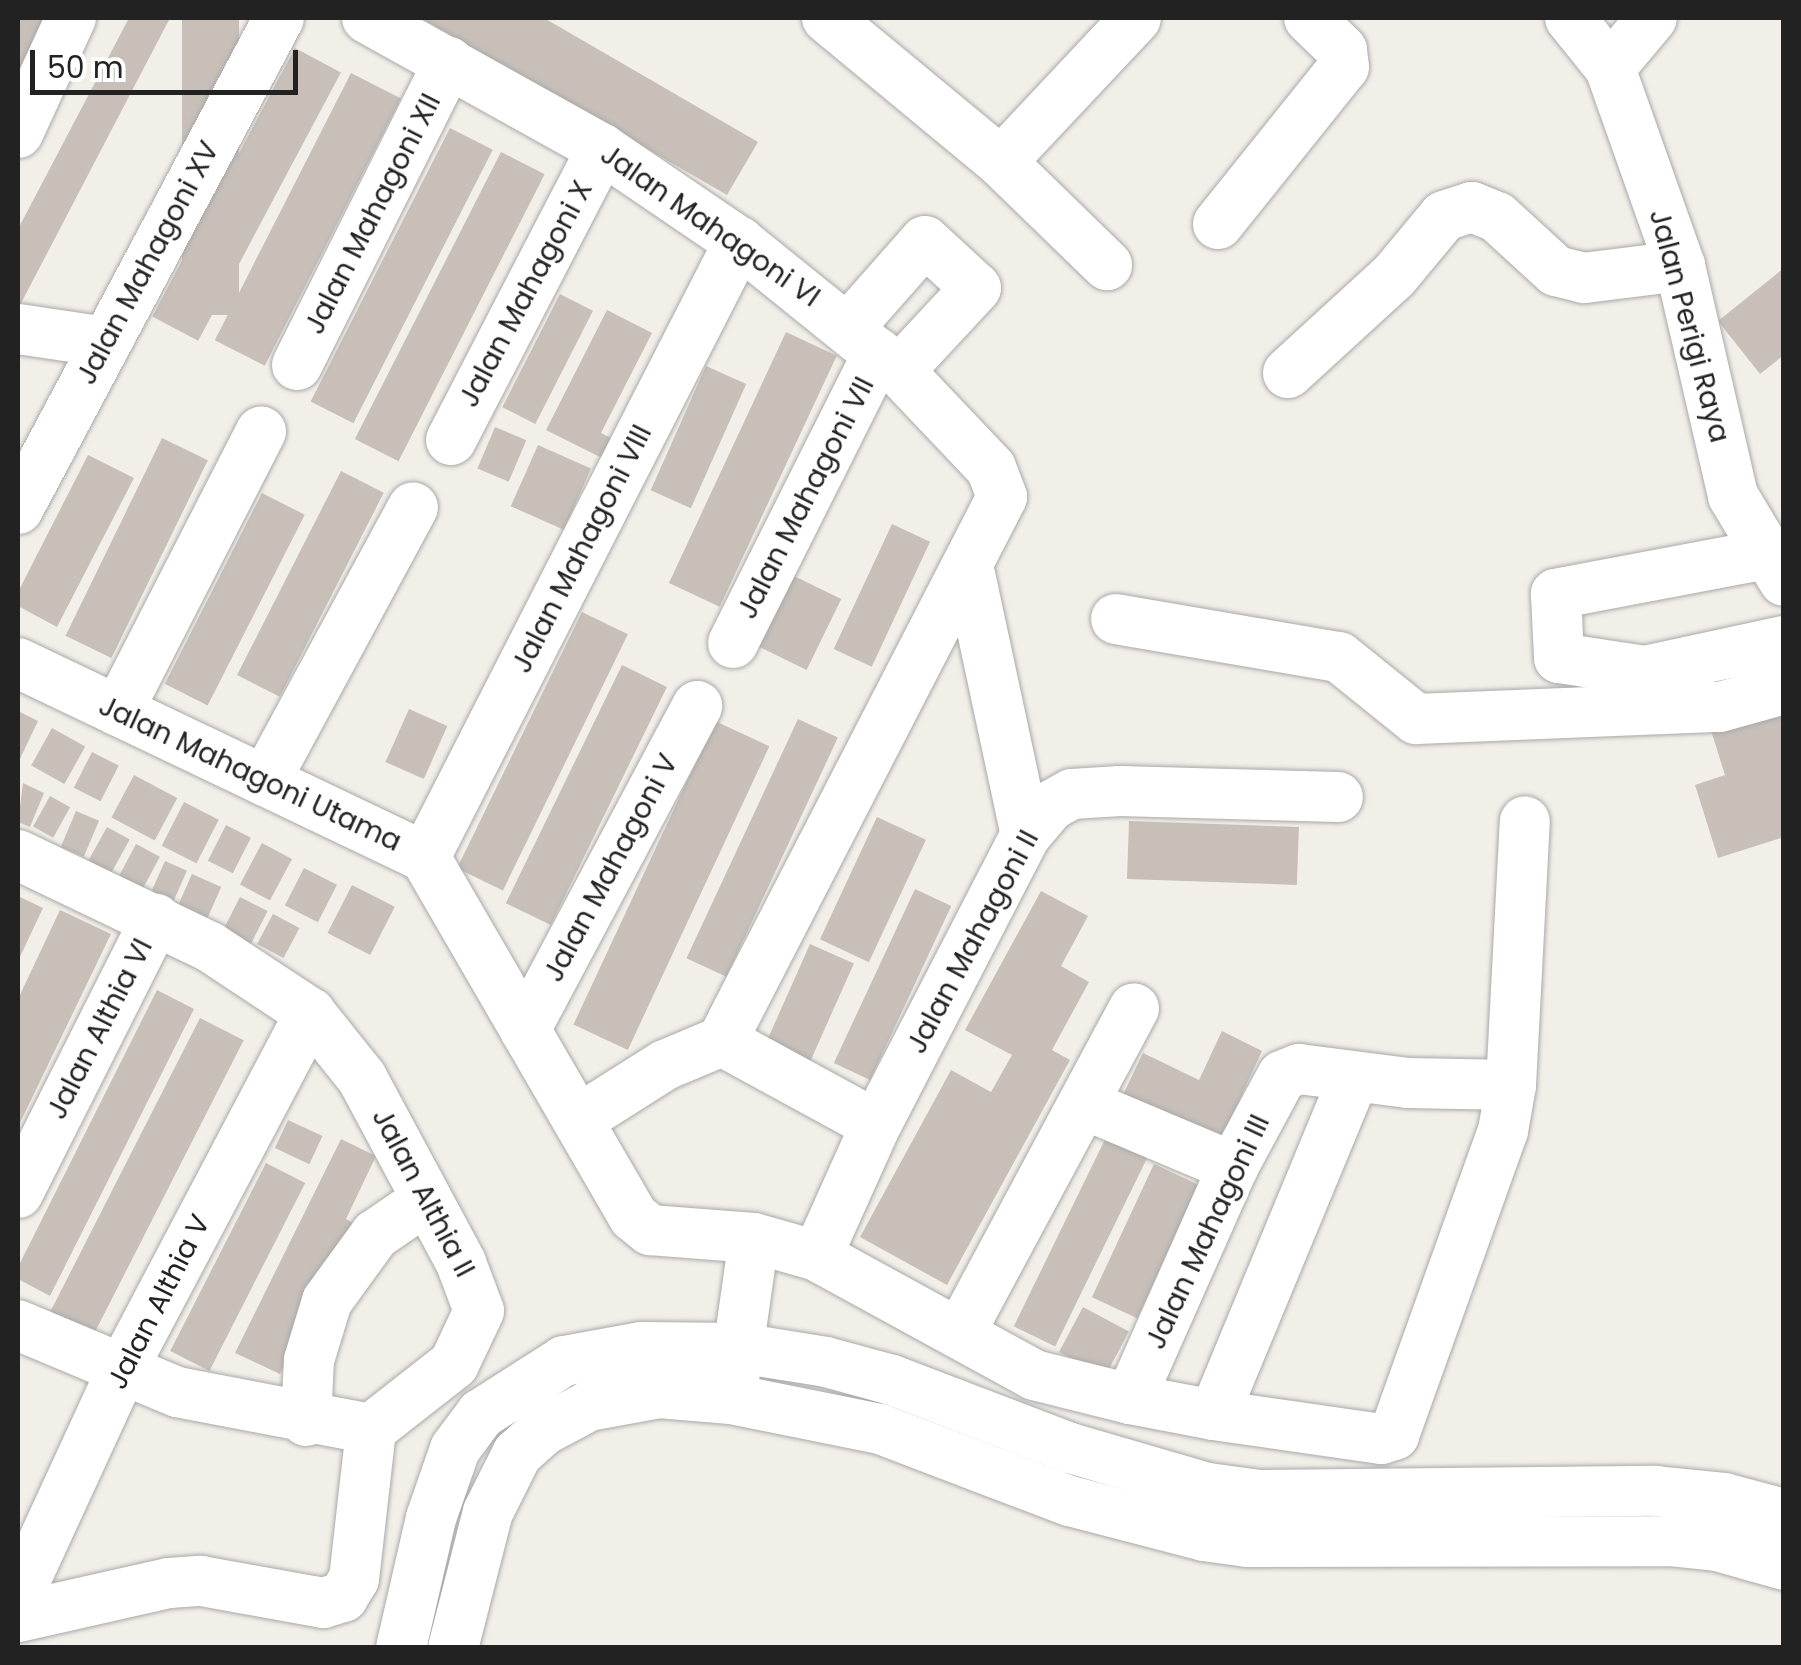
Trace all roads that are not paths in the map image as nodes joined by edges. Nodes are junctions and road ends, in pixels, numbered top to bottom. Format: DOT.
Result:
graph roads {
  1 [pos="71,18"];
  2 [pos="278,18"];
  3 [pos="367,18"];
  4 [pos="827,18"];
  5 [pos="1136,18"];
  6 [pos="1570,18"];
  7 [pos="1652,18"];
  8 [pos="1322,21"];
  9 [pos="449,62"];
  10 [pos="1610,68"];
  11 [pos="18,133"];
  12 [pos="602,149"];
  13 [pos="1001,162"];
  14 [pos="1218,224"];
  15 [pos="740,242"];
  16 [pos="1107,265"];
  17 [pos="1680,266"];
  18 [pos="18,329"];
  19 [pos="106,342"];
  20 [pos="876,350"];
  21 [pos="297,365"];
  22 [pos="1288,373"];
  23 [pos="261,432"];
  24 [pos="450,440"];
  25 [pos="413,507"];
  26 [pos="18,508"];
  27 [pos="968,565"];
  28 [pos="1775,568"];
  29 [pos="1116,619"];
  30 [pos="1784,640"];
  31 [pos="734,642"];
  32 [pos="18,663"];
  33 [pos="1784,689"];
  34 [pos="697,706"];
  35 [pos="118,711"];
  36 [pos="265,781"];
  37 [pos="1338,797"];
  38 [pos="1525,821"];
  39 [pos="1026,834"];
  40 [pos="18,855"];
  41 [pos="425,857"];
  42 [pos="156,919"];
  43 [pos="1134,1008"];
  44 [pos="310,1013"];
  45 [pos="526,1030"];
  46 [pos="722,1040"];
  47 [pos="1354,1078"];
  48 [pos="1511,1085"];
  49 [pos="1086,1105"];
  50 [pos="578,1120"];
  51 [pos="876,1126"];
  52 [pos="1233,1168"];
  53 [pos="18,1193"];
  54 [pos="426,1200"];
  55 [pos="754,1238"];
  56 [pos="817,1256"];
  57 [pos="18,1325"];
  58 [pos="961,1330"];
  59 [pos="739,1348"];
  60 [pos="460,1356"];
  61 [pos="121,1372"];
  62 [pos="732,1399"];
  63 [pos="1130,1400"];
  64 [pos="490,1407"];
  65 [pos="1214,1415"];
  66 [pos="306,1421"];
  67 [pos="371,1429"];
  68 [pos="525,1448"];
  69 [pos="1784,1514"];
  70 [pos="1784,1565"];
  71 [pos="26,1578"];
  72 [pos="82,1602"];
  73 [pos="18,1616"];
  74 [pos="402,1648"];
  75 [pos="453,1648"];
  1 -- 11 [label="street"];
  2 -- 19 [label="street, Jalan Mahagoni XV"];
  3 -- 9 [label="street, Jalan Mahagoni VI"];
  4 -- 13 [label="street"];
  5 -- 13 [label="street"];
  6 -- 10 [label="street, Jalan Perigi Raya"];
  7 -- 10 [label="street"];
  8 -- 14 [label="street"];
  9 -- 12 [label="street, Jalan Mahagoni VI"];
  9 -- 21 [label="street, Jalan Mahagoni XII"];
  10 -- 17 [label="street, Jalan Perigi Raya"];
  12 -- 15 [label="street, Jalan Mahagoni VI"];
  12 -- 24 [label="street, Jalan Mahagoni X"];
  13 -- 16 [label="street"];
  15 -- 20 [label="street, Jalan Mahagoni VI"];
  15 -- 41 [label="street, Jalan Mahagoni VIII"];
  17 -- 22 [label="street"];
  17 -- 28 [label="street, Jalan Perigi Raya"];
  18 -- 19 [label="street"];
  19 -- 26 [label="street, Jalan Mahagoni XV"];
  20 -- 27 [label="street, Jalan Mahagoni VI"];
  20 -- 31 [label="street, Jalan Mahagoni VII"];
  23 -- 35 [label="street"];
  25 -- 36 [label="street"];
  27 -- 39 [label="street"];
  27 -- 46 [label="street"];
  28 -- 30 [label="street"];
  29 -- 33 [label="street"];
  32 -- 35 [label="street, Jalan Mahagoni Utama"];
  34 -- 45 [label="street, Jalan Mahagoni V"];
  35 -- 36 [label="street, Jalan Mahagoni Utama"];
  36 -- 41 [label="street, Jalan Mahagoni Utama"];
  37 -- 39 [label="street, Jalan Mahagoni II"];
  38 -- 48 [label="street"];
  39 -- 51 [label="street, Jalan Mahagoni II"];
  40 -- 42 [label="street, Jalan Althia II"];
  41 -- 45 [label="street, Jalan Mahagoni Utama"];
  42 -- 44 [label="street, Jalan Althia II"];
  42 -- 53 [label="street, Jalan Althia VI"];
  43 -- 49 [label="street"];
  44 -- 54 [label="street, Jalan Althia II"];
  44 -- 61 [label="street, Jalan Althia V"];
  45 -- 50 [label="street, Jalan Mahagoni Utama"];
  46 -- 50 [label="street"];
  46 -- 51 [label="street"];
  47 -- 48 [label="street"];
  47 -- 52 [label="street, Jalan Mahagoni III"];
  47 -- 65 [label="street"];
  48 -- 65 [label="street, Jalan Mahagoni Utama"];
  49 -- 52 [label="street"];
  49 -- 58 [label="street"];
  50 -- 55 [label="street, Jalan Mahagoni Utama"];
  51 -- 56 [label="street"];
  52 -- 63 [label="street, Jalan Mahagoni III"];
  54 -- 60 [label="street, Jalan Althia II"];
  54 -- 66 [label="street"];
  55 -- 56 [label="street, Jalan Mahagoni Utama"];
  55 -- 59 [label="street"];
  56 -- 58 [label="street, Jalan Mahagoni Utama"];
  57 -- 61 [label="street"];
  58 -- 63 [label="street, Jalan Mahagoni Utama"];
  59 -- 62 [label="street"];
  59 -- 64 [label="street"];
  59 -- 69 [label="street"];
  60 -- 64 [label="street"];
  60 -- 67 [label="street"];
  61 -- 66 [label="street"];
  61 -- 71 [label="street, Jalan Althia V"];
  62 -- 68 [label="street"];
  62 -- 70 [label="street"];
  63 -- 65 [label="street, Jalan Mahagoni Utama"];
  64 -- 68 [label="street"];
  64 -- 74 [label="street"];
  66 -- 67 [label="street"];
  67 -- 72 [label="street"];
  68 -- 75 [label="street"];
  71 -- 72 [label="street"];
  72 -- 73 [label="street"];
}
